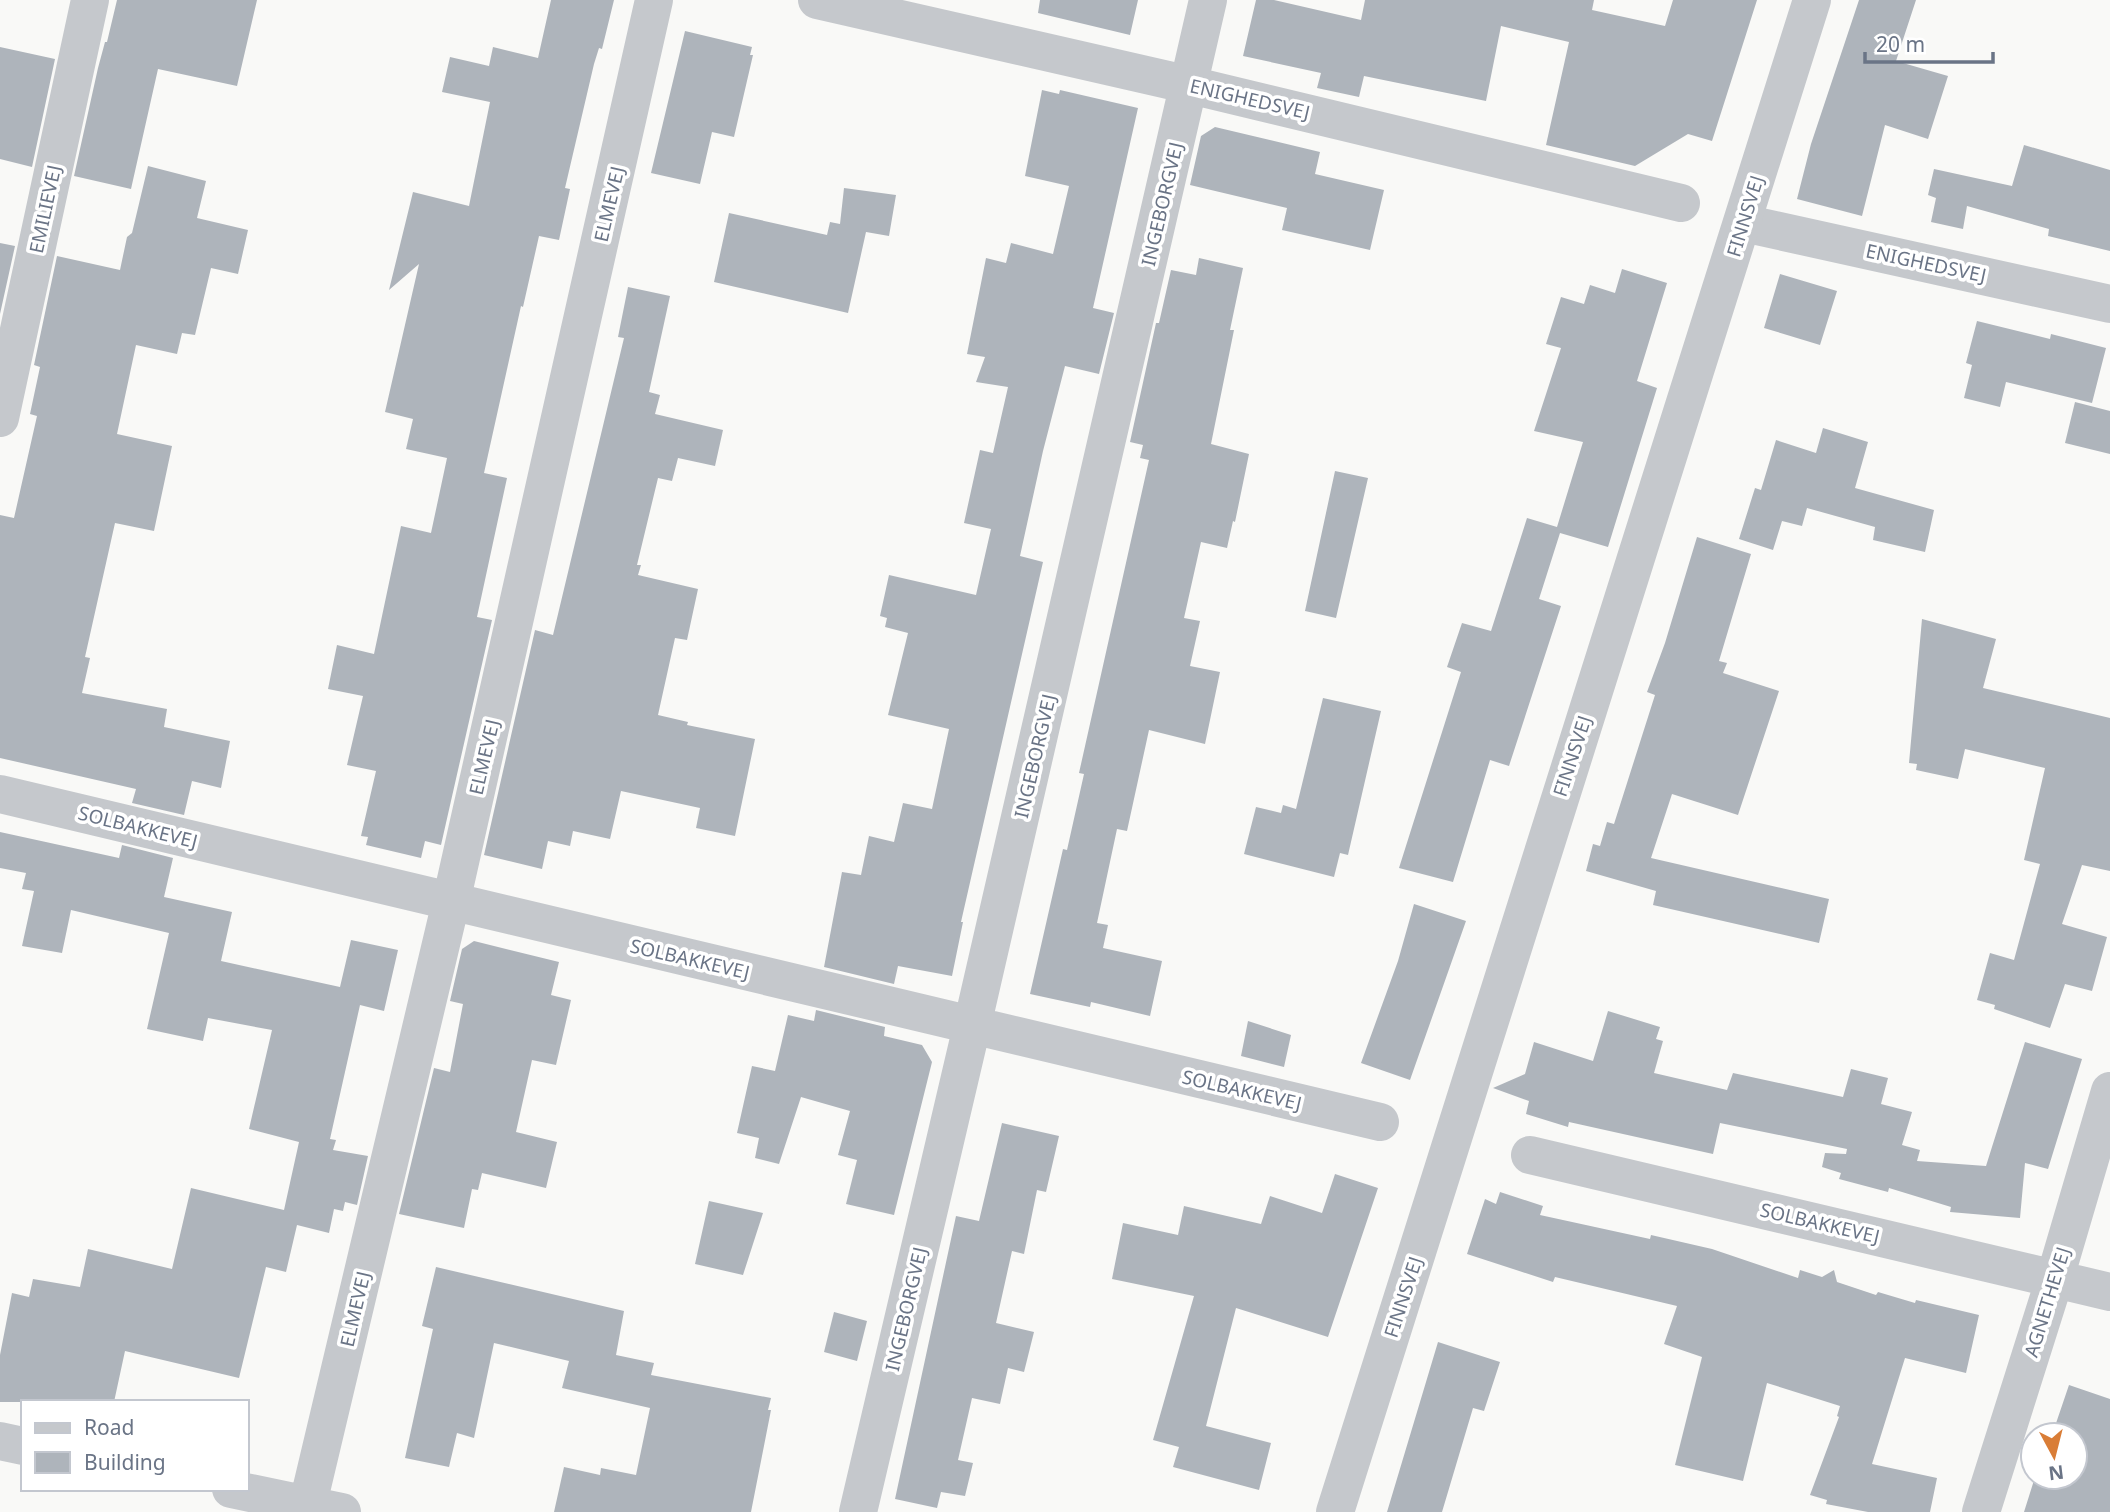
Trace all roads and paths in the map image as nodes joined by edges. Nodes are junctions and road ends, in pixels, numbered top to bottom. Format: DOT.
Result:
graph roads {
  1 [pos="90,0"];
  2 [pos="654,0"];
  3 [pos="817,0"];
  4 [pos="1208,0"];
  5 [pos="1812,0"];
  6 [pos="1190,85"];
  7 [pos="1681,203"];
  8 [pos="1742,223"];
  9 [pos="2110,304"];
  10 [pos="0,418"];
  11 [pos="0,794"];
  12 [pos="451,902"];
  13 [pos="972,1026"];
  14 [pos="2110,1091"];
  15 [pos="1380,1122"];
  16 [pos="1530,1155"];
  17 [pos="2055,1279"];
  18 [pos="2110,1292"];
  19 [pos="0,1441"];
  20 [pos="21,1446"];
  21 [pos="240,1491"];
  22 [pos="319,1510"];
  23 [pos="858,1512"];
  24 [pos="1335,1512"];
  25 [pos="1981,1512"];
  1 -- 10 [label="street, EMILIEVEJ"];
  2 -- 12 [label="street, ELMEVEJ"];
  3 -- 6 [label="street, ENIGHEDSVEJ"];
  4 -- 6 [label="street, INGEBORGVEJ"];
  5 -- 8 [label="street, FINNSVEJ"];
  6 -- 7 [label="street, ENIGHEDSVEJ"];
  6 -- 13 [label="street, INGEBORGVEJ"];
  8 -- 9 [label="street, ENIGHEDSVEJ"];
  8 -- 24 [label="street, FINNSVEJ"];
  11 -- 12 [label="street, SOLBAKKEVEJ"];
  12 -- 13 [label="street, SOLBAKKEVEJ"];
  12 -- 22 [label="street, ELMEVEJ"];
  13 -- 15 [label="street, SOLBAKKEVEJ"];
  13 -- 23 [label="street, INGEBORGVEJ"];
  14 -- 17 [label="street, AGNETHEVEJ"];
  16 -- 17 [label="street, SOLBAKKEVEJ"];
  17 -- 18 [label="street, SOLBAKKEVEJ"];
  17 -- 25 [label="street, AGNETHEVEJ"];
  19 -- 20 [label="street"];
  21 -- 22 [label="street"];
}
